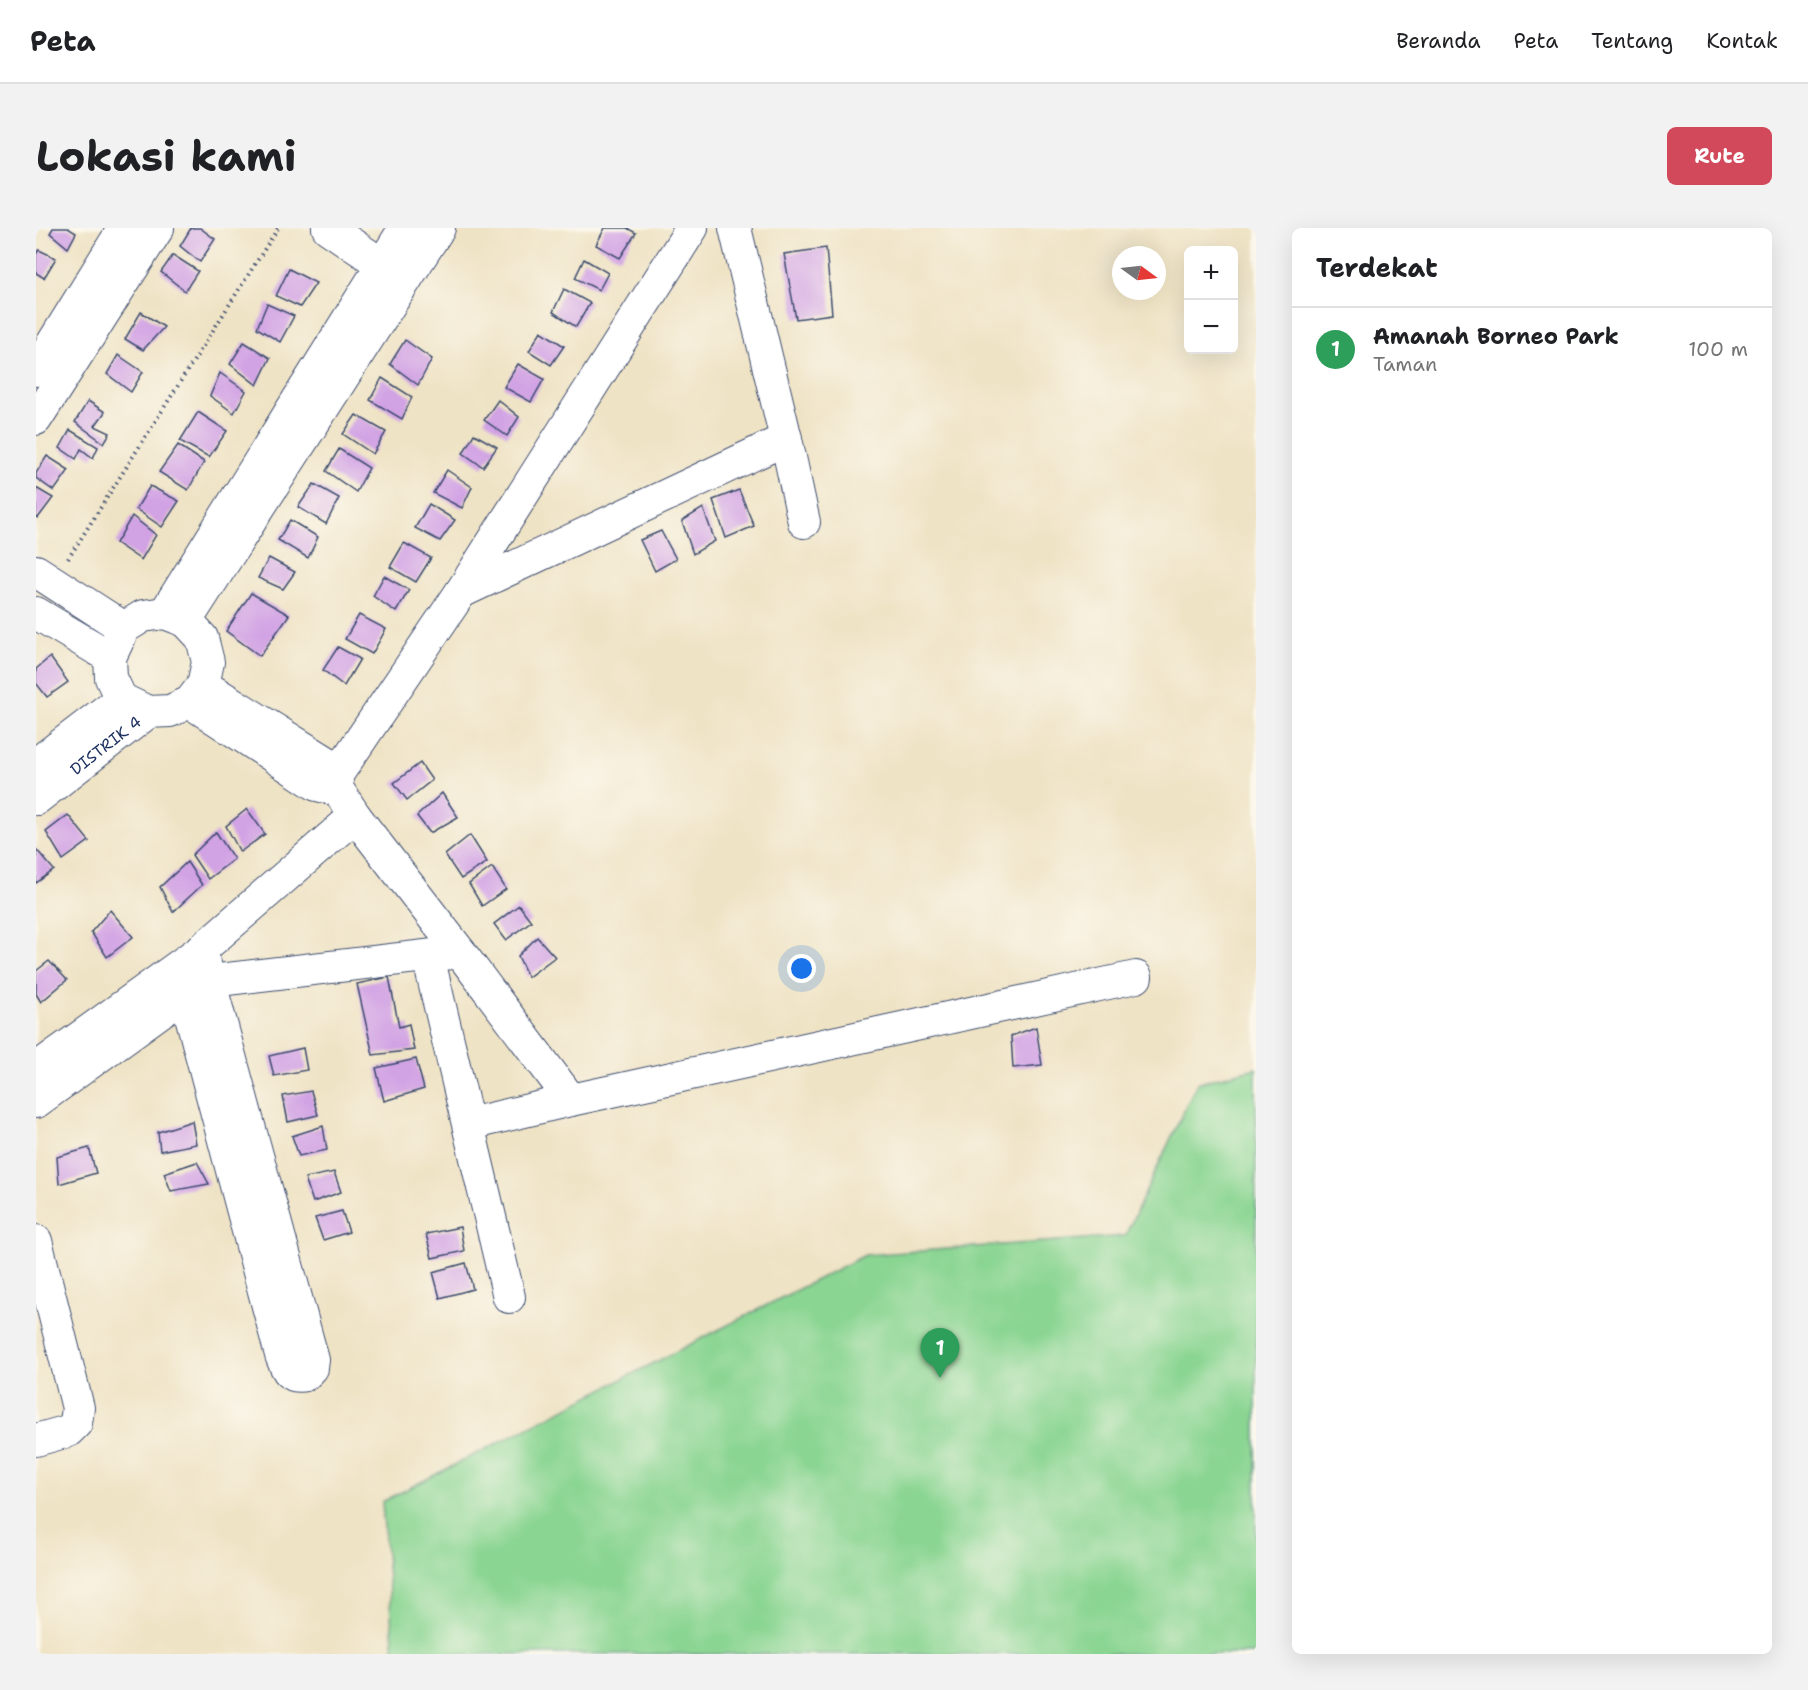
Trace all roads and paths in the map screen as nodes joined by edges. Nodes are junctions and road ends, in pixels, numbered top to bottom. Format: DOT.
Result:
graph roads {
  1 [pos="124,228"];
  2 [pos="158,228"];
  3 [pos="278,228"];
  4 [pos="328,228"];
  5 [pos="439,228"];
  6 [pos="692,228"];
  7 [pos="735,228"];
  8 [pos="397,250"];
  9 [pos="36,370"];
  10 [pos="36,419"];
  11 [pos="786,439"];
  12 [pos="804,522"];
  13 [pos="44,576"];
  14 [pos="461,592"];
  15 [pos="36,614"];
  16 [pos="175,617"];
  17 [pos="124,628"];
  18 [pos="110,657"];
  19 [pos="196,693"];
  20 [pos="135,705"];
  21 [pos="36,764"];
  22 [pos="334,785"];
  23 [pos="36,799"];
  24 [pos="355,816"];
  25 [pos="460,952"];
  26 [pos="428,956"];
  27 [pos="194,973"];
  28 [pos="1136,977"];
  29 [pos="36,1069"];
  30 [pos="571,1100"];
  31 [pos="36,1102"];
  32 [pos="470,1124"];
  33 [pos="36,1241"];
  34 [pos="509,1297"];
  35 [pos="36,1440"];
  1 -- 9 [label="street"];
  2 -- 10 [label="street"];
  3 -- 13 [label="path"];
  4 -- 8 [label="street"];
  5 -- 8 [label="street"];
  6 -- 14 [label="street"];
  7 -- 11 [label="street"];
  8 -- 16 [label="street"];
  11 -- 12 [label="street"];
  11 -- 14 [label="street"];
  13 -- 17 [label="street"];
  14 -- 22 [label="street"];
  15 -- 18 [label="street"];
  16 -- 17 [label="street"];
  16 -- 19 [label="street"];
  17 -- 18 [label="street"];
  18 -- 20 [label="street"];
  19 -- 20 [label="street"];
  19 -- 22 [label="street"];
  20 -- 21 [label="street, DISTRIK 4"];
  20 -- 23 [label="street, DISTRIK 4"];
  22 -- 24 [label="street"];
  24 -- 25 [label="street"];
  24 -- 27 [label="street"];
  25 -- 26 [label="street"];
  25 -- 30 [label="street"];
  26 -- 27 [label="street"];
  26 -- 32 [label="street"];
  27 -- 27 [label="street"];
  27 -- 29 [label="street"];
  27 -- 31 [label="street"];
  28 -- 30 [label="street"];
  30 -- 32 [label="street"];
  32 -- 34 [label="street"];
  33 -- 35 [label="street"];
}
